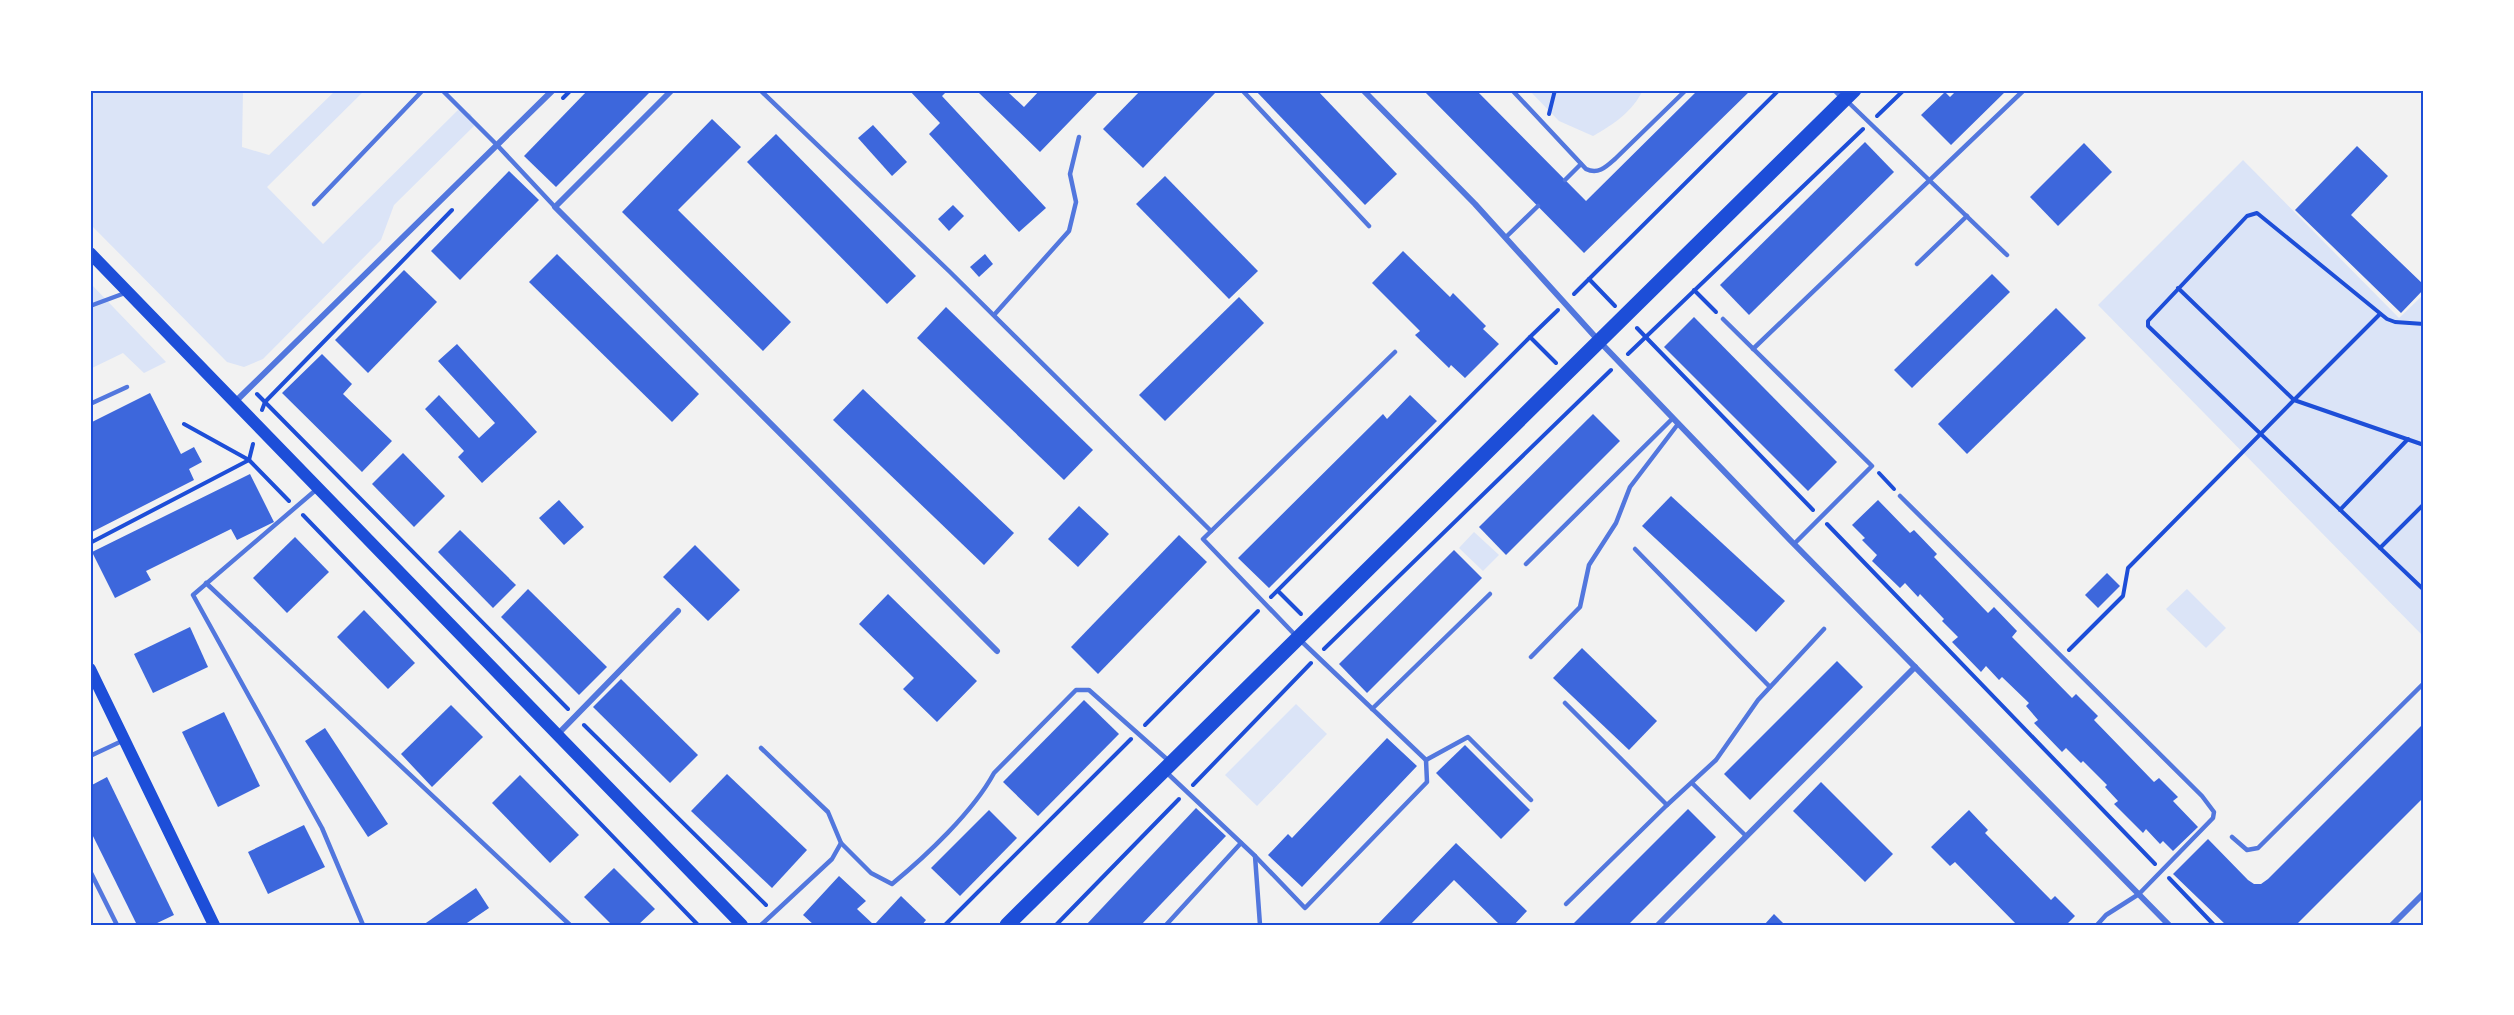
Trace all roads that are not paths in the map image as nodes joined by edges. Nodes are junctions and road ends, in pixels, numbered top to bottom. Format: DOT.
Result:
graph roads {
  1 [pos="423,90"];
  2 [pos="442,90"];
  3 [pos="553,90"];
  4 [pos="672,90"];
  5 [pos="760,90"];
  6 [pos="1242,90"];
  7 [pos="1363,90"];
  8 [pos="1512,90"];
  9 [pos="1686,90"];
  10 [pos="2024,90"];
  11 [pos="1844,95"];
  12 [pos="1079,138"];
  13 [pos="497,145"];
  14 [pos="1581,164"];
  15 [pos="1565,180"];
  16 [pos="1930,180"];
  17 [pos="314,204"];
  18 [pos="1538,206"];
  19 [pos="555,207"];
  20 [pos="1967,216"];
  21 [pos="1370,226"];
  22 [pos="1506,237"];
  23 [pos="90,253"];
  24 [pos="2007,255"];
  25 [pos="1917,264"];
  26 [pos="128,292"];
  27 [pos="90,306"];
  28 [pos="994,315"];
  29 [pos="1723,319"];
  30 [pos="1599,342"];
  31 [pos="1753,349"];
  32 [pos="1395,352"];
  33 [pos="128,387"];
  34 [pos="235,402"];
  35 [pos="90,404"];
  36 [pos="1673,418"];
  37 [pos="1678,424"];
  38 [pos="317,488"];
  39 [pos="1900,496"];
  40 [pos="1211,531"];
  41 [pos="1794,544"];
  42 [pos="1635,549"];
  43 [pos="1526,564"];
  44 [pos="206,583"];
  45 [pos="1490,594"];
  46 [pos="678,611"];
  47 [pos="1824,629"];
  48 [pos="1298,638"];
  49 [pos="997,651"];
  50 [pos="1531,657"];
  51 [pos="1915,667"];
  52 [pos="90,669"];
  53 [pos="2424,683"];
  54 [pos="1770,687"];
  55 [pos="1564,704"];
  56 [pos="1372,709"];
  57 [pos="558,734"];
  58 [pos="125,740"];
  59 [pos="761,748"];
  60 [pos="90,756"];
  61 [pos="1426,760"];
  62 [pos="1168,767"];
  63 [pos="1692,783"];
  64 [pos="1531,800"];
  65 [pos="1667,805"];
  66 [pos="1746,836"];
  67 [pos="2232,837"];
  68 [pos="841,843"];
  69 [pos="1241,843"];
  70 [pos="1255,856"];
  71 [pos="90,870"];
  72 [pos="2424,893"];
  73 [pos="2139,894"];
  74 [pos="1566,904"];
  75 [pos="1664,919"];
  76 [pos="117,925"];
  77 [pos="214,925"];
  78 [pos="363,925"];
  79 [pos="570,925"];
  80 [pos="742,925"];
  81 [pos="761,925"];
  82 [pos="1007,925"];
  83 [pos="1166,925"];
  84 [pos="1260,925"];
  85 [pos="1658,925"];
  86 [pos="1669,925"];
  87 [pos="2097,925"];
  88 [pos="2169,925"];
  89 [pos="2392,925"];
  1 -- 17 [label="lane"];
  2 -- 13 [label="lane"];
  3 -- 13 [label="street"];
  4 -- 19 [label="street"];
  5 -- 28 [label="lane"];
  6 -- 21 [label="lane"];
  7 -- 22 [label="street"];
  8 -- 14 [label="lane"];
  9 -- 14 [label="lane"];
  10 -- 16 [label="lane"];
  11 -- 16 [label="lane"];
  11 -- 30 [label="main road"];
  12 -- 28 [label="lane"];
  13 -- 19 [label="lane"];
  13 -- 34 [label="street"];
  14 -- 15 [label="lane"];
  16 -- 20 [label="lane"];
  16 -- 31 [label="lane"];
  18 -- 22 [label="lane"];
  19 -- 49 [label="street"];
  20 -- 24 [label="lane"];
  20 -- 25 [label="lane"];
  22 -- 30 [label="street"];
  23 -- 26 [label="main road"];
  26 -- 27 [label="lane"];
  26 -- 34 [label="main road"];
  28 -- 40 [label="lane"];
  29 -- 31 [label="lane"];
  30 -- 36 [label="street"];
  30 -- 48 [label="main road"];
  31 -- 41 [label="lane"];
  32 -- 40 [label="lane"];
  33 -- 35 [label="lane"];
  34 -- 38 [label="main road"];
  36 -- 37 [label="street"];
  36 -- 43 [label="lane"];
  37 -- 41 [label="street"];
  37 -- 50 [label="lane"];
  38 -- 44 [label="lane"];
  38 -- 57 [label="main road"];
  39 -- 73 [label="lane"];
  40 -- 48 [label="lane"];
  41 -- 51 [label="street"];
  42 -- 54 [label="lane"];
  44 -- 78 [label="lane"];
  44 -- 79 [label="lane"];
  45 -- 56 [label="lane"];
  46 -- 57 [label="street"];
  47 -- 54 [label="lane"];
  48 -- 56 [label="lane"];
  48 -- 62 [label="main road"];
  51 -- 66 [label="street"];
  51 -- 73 [label="street"];
  52 -- 58 [label="main road"];
  53 -- 67 [label="lane"];
  54 -- 63 [label="lane"];
  55 -- 65 [label="lane"];
  56 -- 61 [label="lane"];
  57 -- 80 [label="main road"];
  58 -- 60 [label="lane"];
  58 -- 77 [label="main road"];
  59 -- 68 [label="lane"];
  61 -- 64 [label="lane"];
  61 -- 70 [label="lane"];
  62 -- 68 [label="lane"];
  62 -- 69 [label="lane"];
  62 -- 82 [label="main road"];
  63 -- 65 [label="lane"];
  63 -- 66 [label="lane"];
  65 -- 74 [label="lane"];
  66 -- 75 [label="street"];
  68 -- 81 [label="lane"];
  69 -- 70 [label="lane"];
  69 -- 83 [label="lane"];
  70 -- 84 [label="lane"];
  71 -- 76 [label="lane"];
  72 -- 89 [label="street"];
  73 -- 87 [label="lane"];
  73 -- 88 [label="street"];
  75 -- 85 [label="street"];
  75 -- 86 [label="lane"];
}
